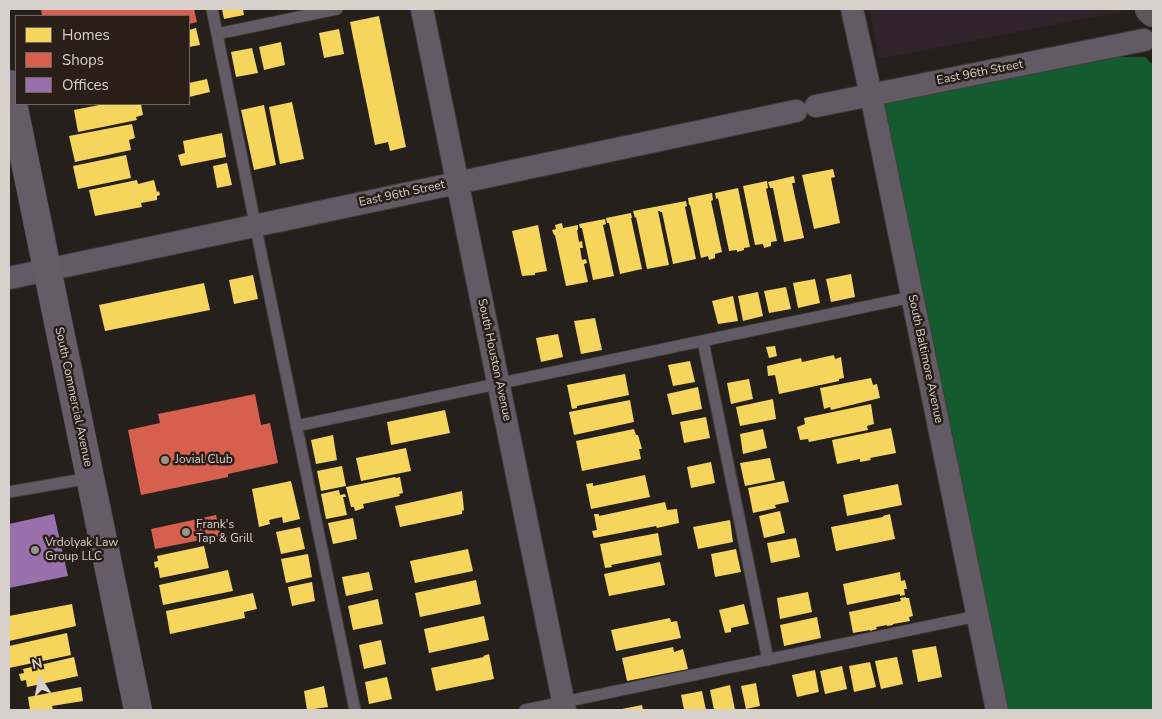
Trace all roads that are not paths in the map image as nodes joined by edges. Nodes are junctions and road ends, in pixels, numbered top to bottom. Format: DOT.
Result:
graph roads {
  1 [pos="212,9"];
  2 [pos="337,9"];
  3 [pos="422,9"];
  4 [pos="852,9"];
  5 [pos="1149,9"];
  6 [pos="1153,12"];
  7 [pos="217,34"];
  8 [pos="1144,40"];
  9 [pos="9,84"];
  10 [pos="871,95"];
  11 [pos="457,182"];
  12 [pos="255,225"];
  13 [pos="47,269"];
  14 [pos="9,278"];
  15 [pos="912,296"];
  16 [pos="703,340"];
  17 [pos="498,384"];
  18 [pos="296,426"];
  19 [pos="90,478"];
  20 [pos="9,492"];
  21 [pos="977,616"];
  22 [pos="768,660"];
  23 [pos="565,706"];
  24 [pos="138,710"];
  25 [pos="354,710"];
  26 [pos="525,710"];
  27 [pos="997,710"];
  1 -- 7 [label="lane"];
  2 -- 7 [label="lane"];
  3 -- 11 [label="street, South Houston Avenue"];
  4 -- 10 [label="street, South Baltimore Avenue"];
  5 -- 6 [label="highway"];
  7 -- 12 [label="lane"];
  8 -- 10 [label="street, East 96th Street"];
  9 -- 13 [label="main road, South Commercial Avenue"];
  10 -- 11 [label="street, East 96th Street"];
  10 -- 15 [label="street, South Baltimore Avenue"];
  11 -- 12 [label="street, East 96th Street"];
  11 -- 17 [label="street, South Houston Avenue"];
  12 -- 13 [label="street, East 96th Street"];
  12 -- 18 [label="lane"];
  13 -- 14 [label="street, East 96th Street"];
  13 -- 19 [label="main road, South Commercial Avenue"];
  15 -- 16 [label="lane"];
  15 -- 21 [label="street, South Baltimore Avenue"];
  16 -- 17 [label="lane"];
  16 -- 22 [label="lane"];
  17 -- 18 [label="lane"];
  17 -- 23 [label="street, South Houston Avenue"];
  18 -- 25 [label="lane"];
  19 -- 20 [label="lane"];
  19 -- 24 [label="main road, South Commercial Avenue"];
  21 -- 22 [label="lane"];
  21 -- 27 [label="street, South Baltimore Avenue"];
  22 -- 23 [label="lane"];
  23 -- 26 [label="lane"];
}
